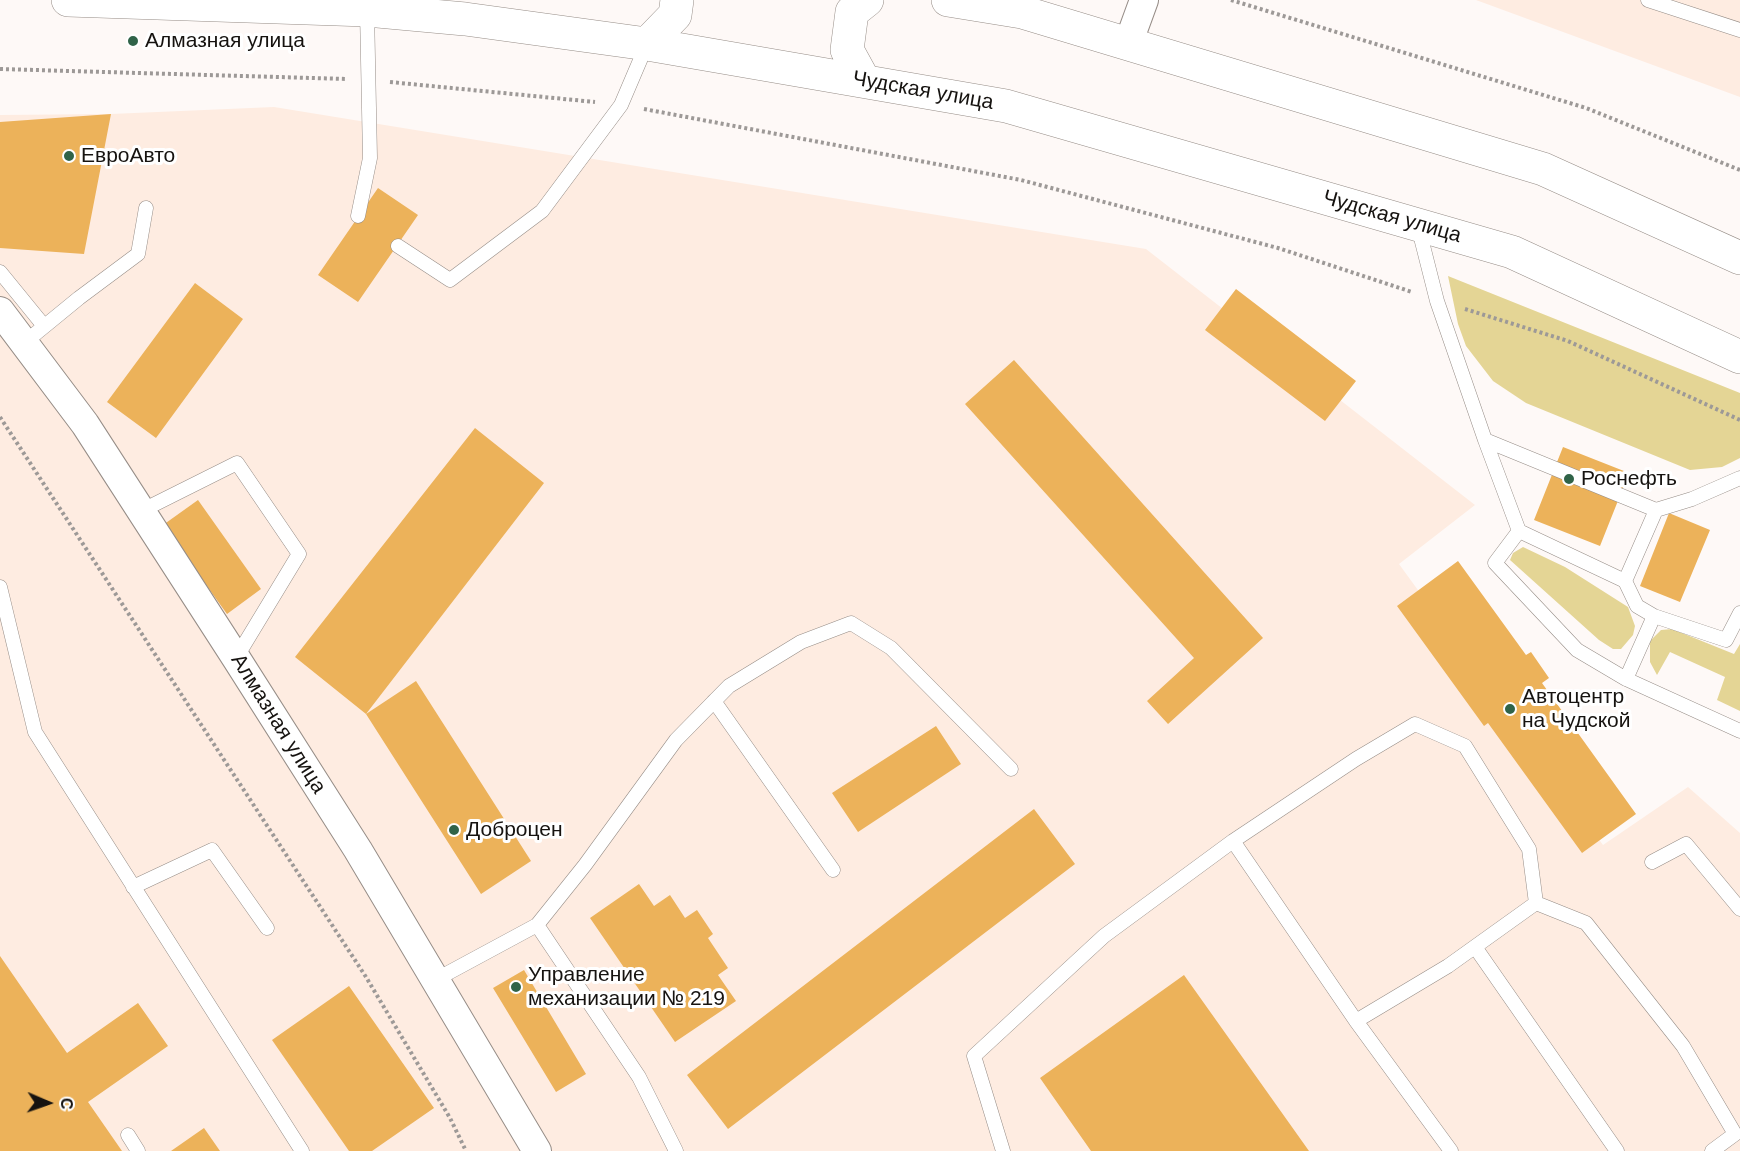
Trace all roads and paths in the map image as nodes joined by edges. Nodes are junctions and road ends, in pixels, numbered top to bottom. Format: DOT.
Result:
graph roads {
  1 [pos="68,0"];
  2 [pos="677,0"];
  3 [pos="867,0"];
  4 [pos="948,0"];
  5 [pos="1144,0"];
  6 [pos="1231,0"];
  7 [pos="1648,0"];
  8 [pos="367,10"];
  9 [pos="1740,30"];
  10 [pos="647,44"];
  11 [pos="1128,44"];
  12 [pos="0,69"];
  13 [pos="369,80"];
  14 [pos="864,81"];
  15 [pos="621,105"];
  16 [pos="1740,170"];
  17 [pos="146,208"];
  18 [pos="357,216"];
  19 [pos="1417,224"];
  20 [pos="398,246"];
  21 [pos="1740,258"];
  22 [pos="0,272"];
  23 [pos="1437,301"];
  24 [pos="0,311"];
  25 [pos="34,334"];
  26 [pos="1740,357"];
  27 [pos="0,417"];
  28 [pos="1740,420"];
  29 [pos="1485,440"];
  30 [pos="1740,477"];
  31 [pos="1656,510"];
  32 [pos="141,511"];
  33 [pos="1519,531"];
  34 [pos="1624,581"];
  35 [pos="0,587"];
  36 [pos="1740,613"];
  37 [pos="1654,616"];
  38 [pos="236,658"];
  39 [pos="1626,679"];
  40 [pos="714,701"];
  41 [pos="1740,731"];
  42 [pos="1011,769"];
  43 [pos="1233,841"];
  44 [pos="1652,862"];
  45 [pos="833,870"];
  46 [pos="133,887"];
  47 [pos="1536,903"];
  48 [pos="1740,909"];
  49 [pos="537,925"];
  50 [pos="267,928"];
  51 [pos="1475,947"];
  52 [pos="435,980"];
  53 [pos="1356,1021"];
  54 [pos="128,1135"];
  55 [pos="138,1151"];
  56 [pos="302,1151"];
  57 [pos="466,1151"];
  58 [pos="537,1151"];
  59 [pos="676,1151"];
  60 [pos="1003,1151"];
  61 [pos="1451,1151"];
  62 [pos="1617,1151"];
  63 [pos="1712,1151"];
  1 -- 8 [label="highway, Чудская улица"];
  2 -- 10 [label="highway"];
  3 -- 14 [label="highway"];
  4 -- 11 [label="highway"];
  5 -- 11 [label="street"];
  6 -- 16 [label="path"];
  7 -- 9 [label="lane"];
  8 -- 10 [label="highway, Чудская улица"];
  8 -- 13 [label="lane"];
  10 -- 14 [label="highway, Чудская улица"];
  10 -- 15 [label="lane"];
  11 -- 21 [label="highway"];
  12 -- 13 [label="path"];
  13 -- 15 [label="path"];
  13 -- 18 [label="lane"];
  14 -- 19 [label="highway, Чудская улица"];
  15 -- 20 [label="lane"];
  15 -- 23 [label="path"];
  17 -- 25 [label="lane"];
  19 -- 23 [label="lane"];
  19 -- 26 [label="highway, Чудская улица"];
  22 -- 25 [label="lane"];
  23 -- 28 [label="path"];
  23 -- 29 [label="lane"];
  24 -- 25 [label="street, Алмазная улица"];
  25 -- 32 [label="street, Алмазная улица"];
  27 -- 57 [label="path"];
  29 -- 31 [label="lane"];
  29 -- 33 [label="lane"];
  30 -- 31 [label="lane"];
  31 -- 34 [label="lane"];
  32 -- 38 [label="street, Алмазная улица"];
  32 -- 38 [label="lane"];
  33 -- 34 [label="lane"];
  33 -- 39 [label="lane"];
  34 -- 37 [label="lane"];
  35 -- 46 [label="lane"];
  36 -- 37 [label="lane"];
  37 -- 39 [label="lane"];
  38 -- 52 [label="street, Алмазная улица"];
  39 -- 41 [label="lane"];
  40 -- 42 [label="lane"];
  40 -- 45 [label="lane"];
  40 -- 49 [label="lane"];
  43 -- 47 [label="lane"];
  43 -- 53 [label="lane"];
  43 -- 60 [label="lane"];
  44 -- 48 [label="lane"];
  46 -- 50 [label="lane"];
  46 -- 56 [label="lane"];
  47 -- 51 [label="lane"];
  47 -- 63 [label="lane"];
  49 -- 52 [label="lane"];
  49 -- 59 [label="lane"];
  51 -- 53 [label="lane"];
  51 -- 62 [label="lane"];
  52 -- 58 [label="street, Алмазная улица"];
  53 -- 61 [label="lane"];
  54 -- 55 [label="lane"];
}
